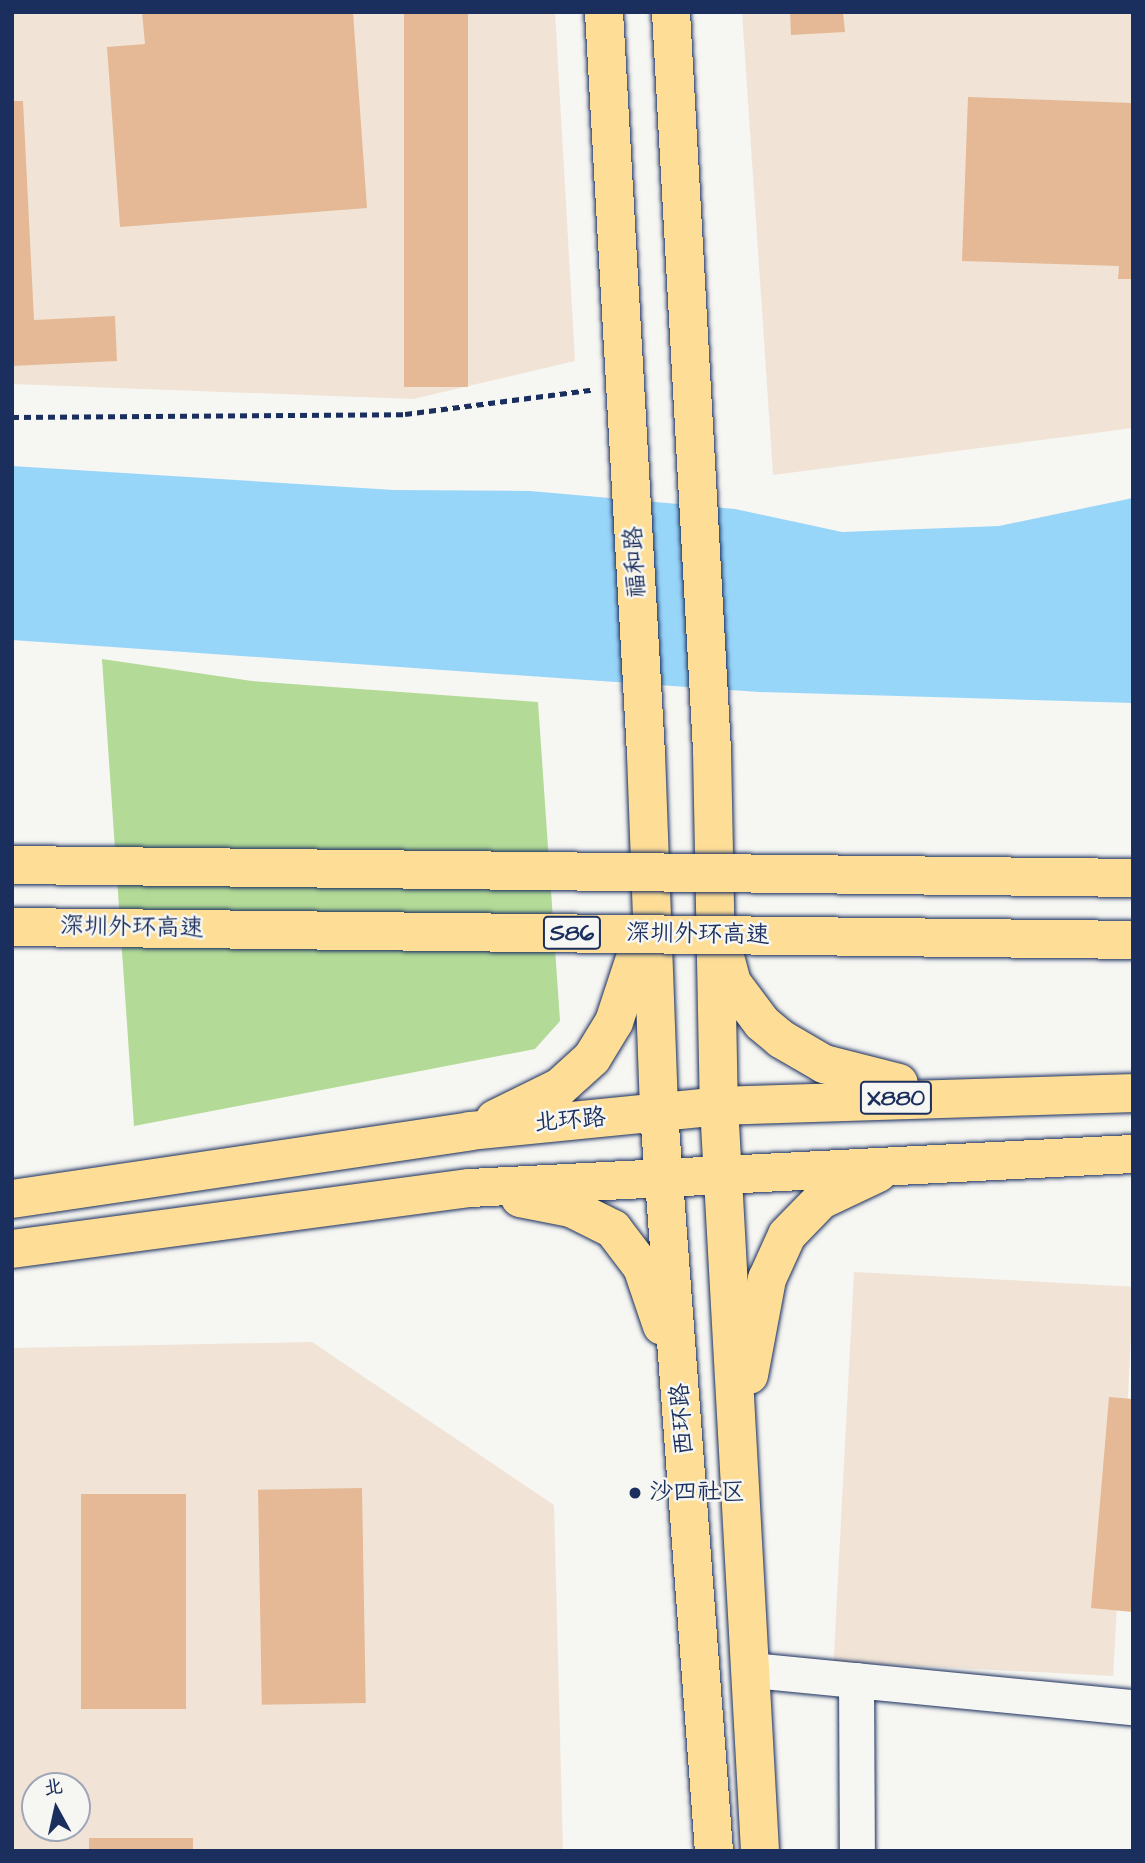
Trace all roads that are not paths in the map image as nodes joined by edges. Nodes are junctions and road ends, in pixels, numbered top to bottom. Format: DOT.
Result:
graph roads {
  1 [pos="604,12"];
  2 [pos="671,12"];
  3 [pos="12,865"];
  4 [pos="1133,878"];
  5 [pos="650,911"];
  6 [pos="714,913"];
  7 [pos="12,927"];
  8 [pos="1133,940"];
  9 [pos="1133,1093"];
  10 [pos="974,1096"];
  11 [pos="719,1106"];
  12 [pos="659,1113"];
  13 [pos="470,1131"];
  14 [pos="1133,1154"];
  15 [pos="905,1163"];
  16 [pos="723,1174"];
  17 [pos="665,1175"];
  18 [pos="470,1188"];
  19 [pos="12,1199"];
  20 [pos="12,1249"];
  21 [pos="681,1384"];
  22 [pos="738,1432"];
  23 [pos="753,1670"];
  24 [pos="856,1680"];
  25 [pos="1133,1707"];
  26 [pos="714,1851"];
  27 [pos="760,1851"];
  28 [pos="857,1851"];
  1 -- 5 [label="main road, 福和路"];
  2 -- 6 [label="main road"];
  3 -- 4 [label="main road, bridge"];
  5 -- 12 [label="main road, 福和路"];
  5 -- 13 [label="main road"];
  6 -- 10 [label="main road"];
  6 -- 11 [label="main road"];
  7 -- 8 [label="main road, 深圳外环高速 / S86, bridge"];
  9 -- 10 [label="main road, 北环路 / X880"];
  10 -- 11 [label="main road, 北环路 / X880"];
  11 -- 12 [label="main road, 北环路 / X880"];
  11 -- 16 [label="main road"];
  12 -- 13 [label="main road, 北环路"];
  12 -- 17 [label="main road, 西环路"];
  13 -- 19 [label="main road, 北环路"];
  14 -- 15 [label="main road"];
  15 -- 16 [label="main road"];
  15 -- 22 [label="main road"];
  16 -- 17 [label="main road"];
  16 -- 22 [label="main road"];
  17 -- 18 [label="main road"];
  17 -- 21 [label="main road, 西环路"];
  18 -- 20 [label="main road"];
  18 -- 21 [label="main road"];
  21 -- 26 [label="main road, 西环路"];
  22 -- 23 [label="main road"];
  23 -- 24 [label="street"];
  23 -- 27 [label="main road"];
  24 -- 25 [label="street"];
  24 -- 28 [label="street"];
}
